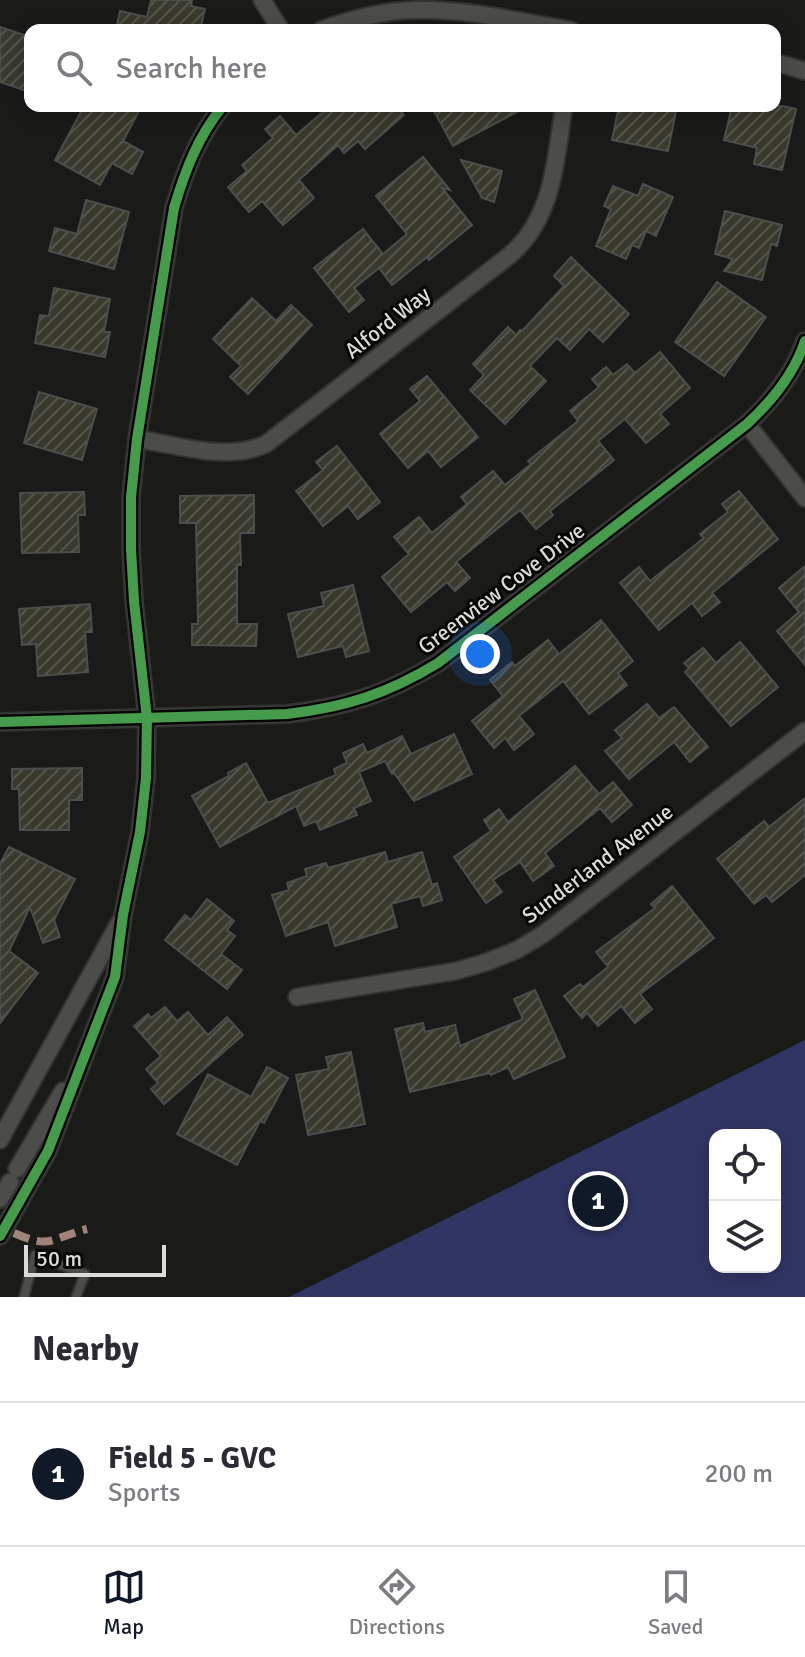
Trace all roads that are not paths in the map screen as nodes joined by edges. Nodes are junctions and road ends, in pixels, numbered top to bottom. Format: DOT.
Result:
graph roads {
  1 [pos="262,0"];
  2 [pos="277,24"];
  3 [pos="338,24"];
  4 [pos="533,24"];
  5 [pos="781,64"];
  6 [pos="805,71"];
  7 [pos="219,112"];
  8 [pos="563,112"];
  9 [pos="805,341"];
  10 [pos="747,424"];
  11 [pos="137,439"];
  12 [pos="805,498"];
  13 [pos="147,718"];
  14 [pos="0,722"];
  15 [pos="805,731"];
  16 [pos="123,915"];
  17 [pos="297,997"];
  18 [pos="88,1048"];
  19 [pos="0,1140"];
  20 [pos="0,1199"];
  21 [pos="0,1236"];
  22 [pos="24,1297"];
  23 [pos="76,1297"];
  1 -- 2 [label="street"];
  3 -- 4 [label="street"];
  5 -- 6 [label="street"];
  7 -- 11 [label="street"];
  8 -- 11 [label="street, Alford Way"];
  9 -- 10 [label="street, Greenview Cove Drive"];
  10 -- 12 [label="street"];
  10 -- 13 [label="street, Greenview Cove Drive"];
  11 -- 13 [label="street"];
  13 -- 14 [label="street, Greenview Cove Drive"];
  13 -- 16 [label="street"];
  15 -- 17 [label="street, Sunderland Avenue"];
  16 -- 18 [label="street"];
  16 -- 19 [label="street"];
  18 -- 20 [label="street"];
  18 -- 21 [label="street"];
  22 -- 23 [label="lane"];
}
